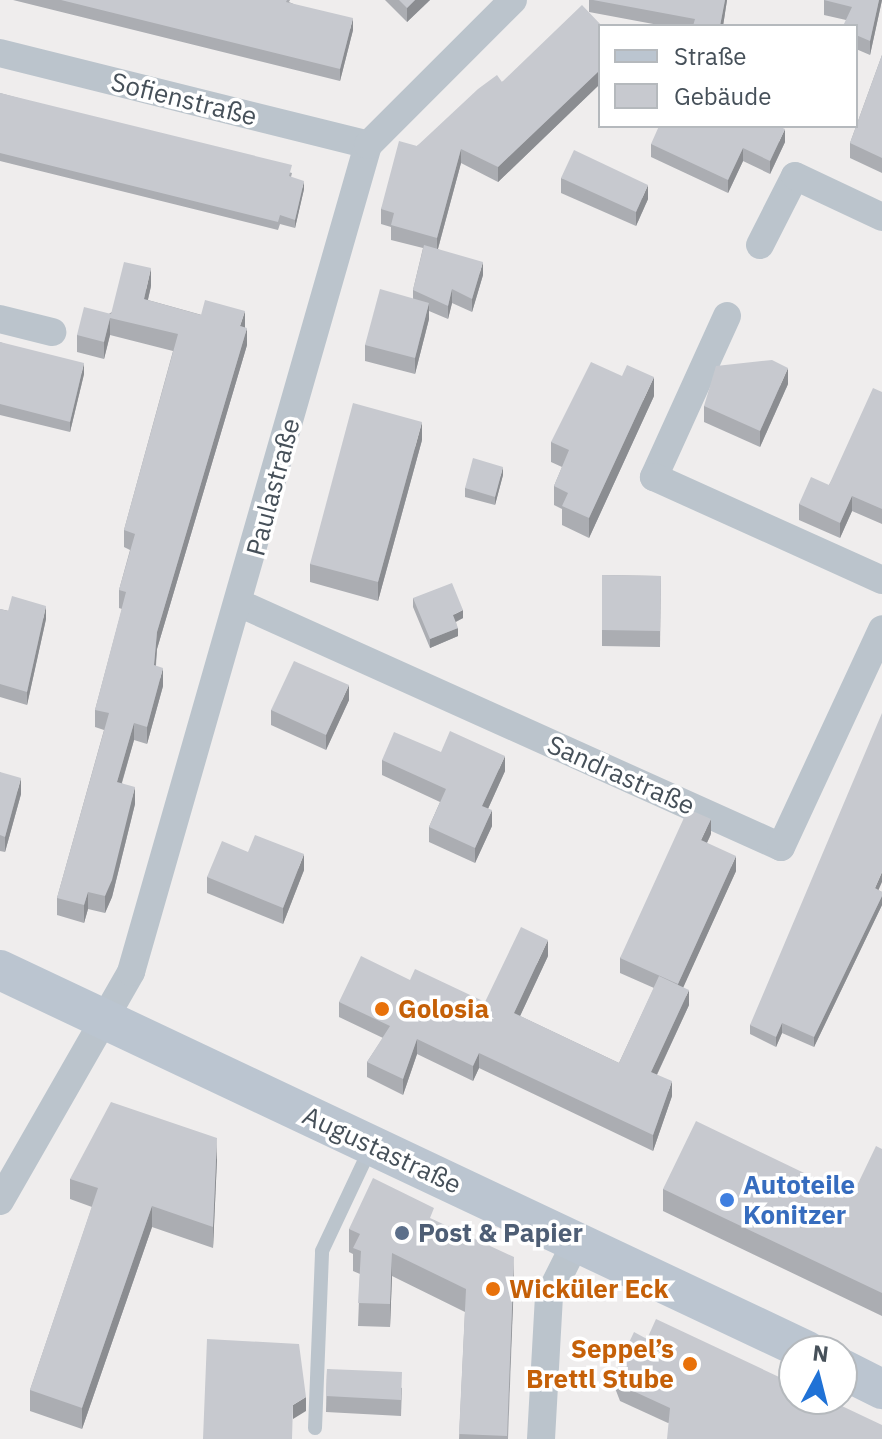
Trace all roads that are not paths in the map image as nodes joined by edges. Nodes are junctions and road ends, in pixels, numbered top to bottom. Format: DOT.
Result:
graph roads {
  1 [pos="513,0"];
  2 [pos="0,53"];
  3 [pos="368,145"];
  4 [pos="882,217"];
  5 [pos="760,245"];
  6 [pos="727,316"];
  7 [pos="0,319"];
  8 [pos="52,332"];
  9 [pos="882,580"];
  10 [pos="241,604"];
  11 [pos="882,629"];
  12 [pos="0,970"];
  13 [pos="107,1021"];
  14 [pos="372,1145"];
  15 [pos="0,1201"];
  16 [pos="576,1242"];
  17 [pos="778,1337"];
  18 [pos="858,1377"];
  19 [pos="882,1389"];
  20 [pos="315,1428"];
  21 [pos="541,1439"];
  1 -- 3 [label="street, Paulastraße"];
  2 -- 3 [label="street, Sofienstraße"];
  3 -- 10 [label="street, Paulastraße"];
  4 -- 5 [label="street"];
  6 -- 9 [label="street"];
  7 -- 8 [label="street"];
  10 -- 11 [label="street, Sandrastraße"];
  10 -- 13 [label="street, Paulastraße"];
  12 -- 13 [label="main road, Augustastraße"];
  13 -- 14 [label="main road, Augustastraße"];
  13 -- 15 [label="street, Paulastraße"];
  14 -- 16 [label="main road, Augustastraße"];
  14 -- 20 [label="lane"];
  16 -- 17 [label="main road, Augustastraße"];
  16 -- 21 [label="street"];
  18 -- 19 [label="main road"];
}
